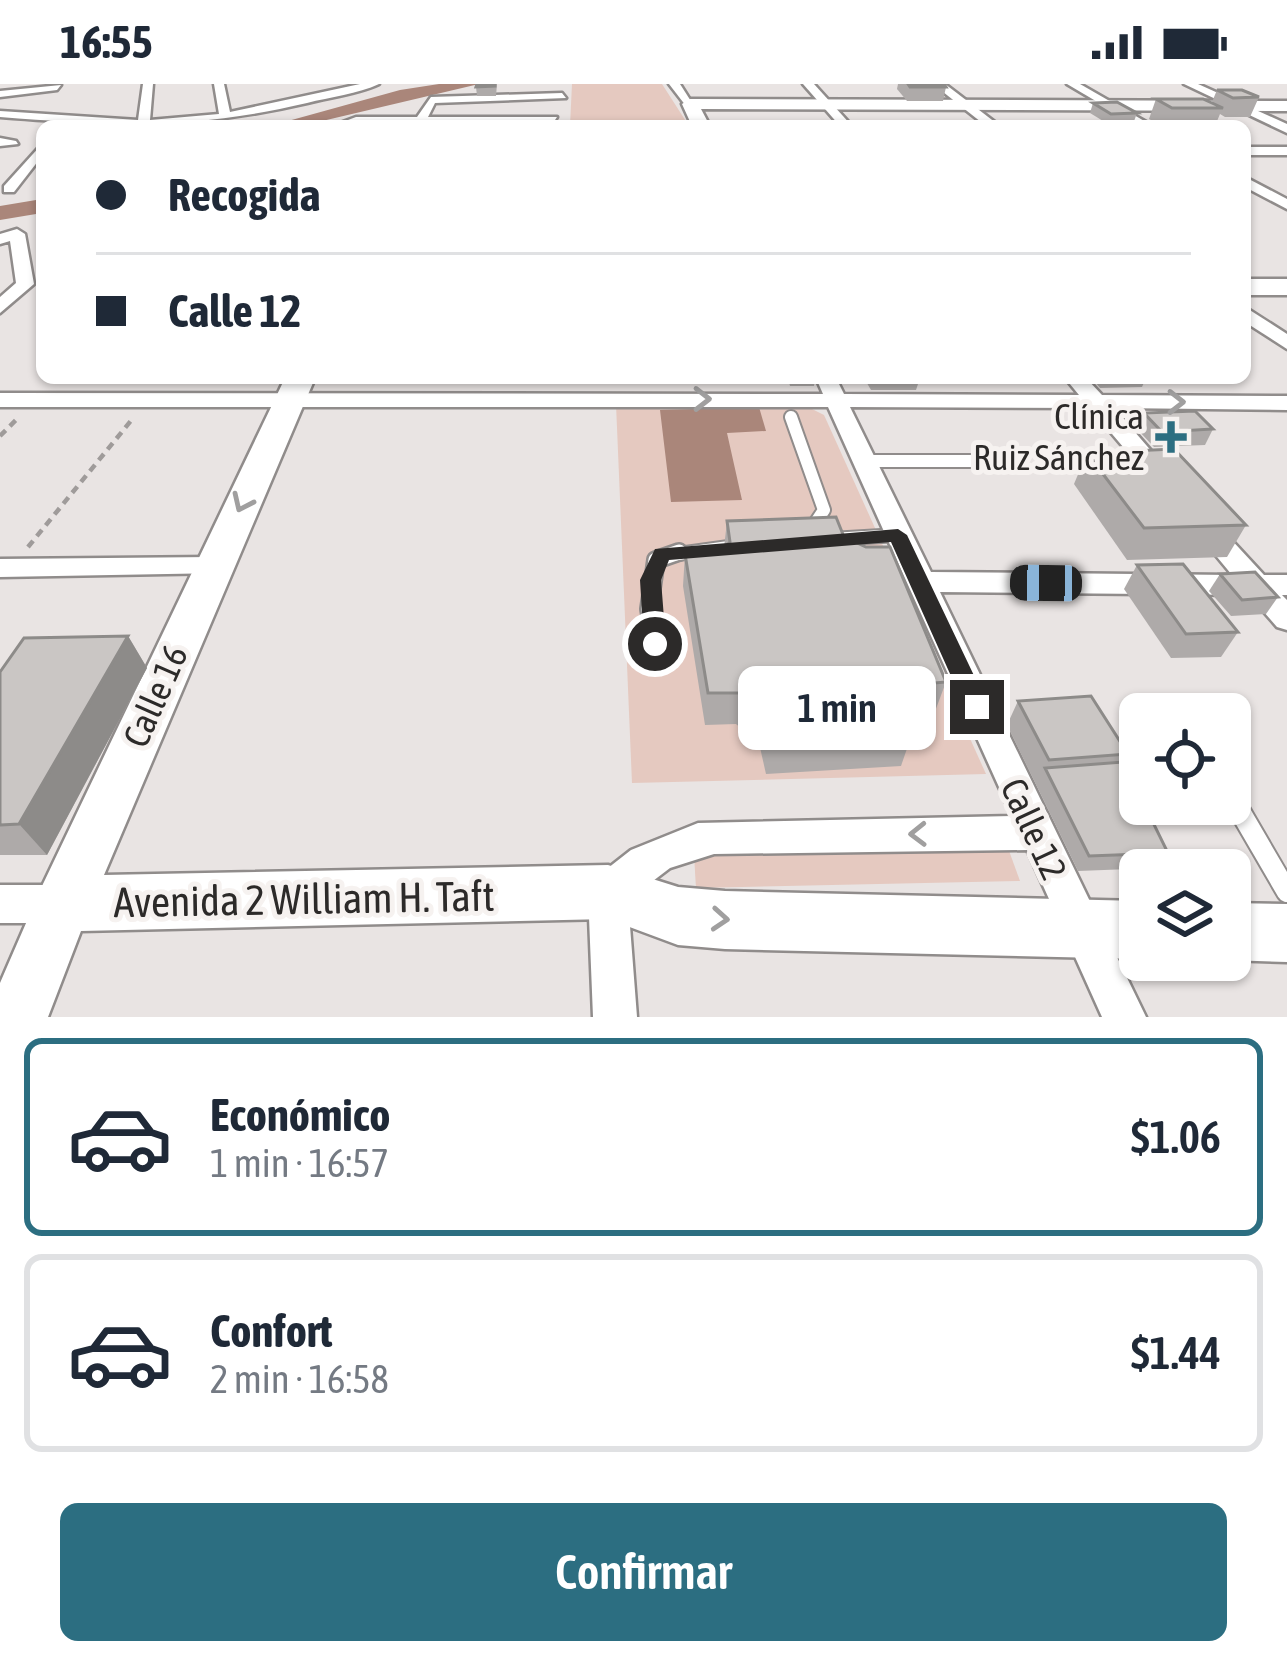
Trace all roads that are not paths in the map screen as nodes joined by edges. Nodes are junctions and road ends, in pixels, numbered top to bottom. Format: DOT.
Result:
graph roads {
  1 [pos="148,84"];
  2 [pos="219,84"];
  3 [pos="297,84"];
  4 [pos="374,84"];
  5 [pos="674,84"];
  6 [pos="808,84"];
  7 [pos="938,84"];
  8 [pos="1060,84"];
  9 [pos="1072,84"];
  10 [pos="1189,84"];
  11 [pos="60,85"];
  12 [pos="0,94"];
  13 [pos="562,96"];
  14 [pos="313,102"];
  15 [pos="690,104"];
  16 [pos="826,104"];
  17 [pos="965,105"];
  18 [pos="1103,106"];
  19 [pos="1237,106"];
  20 [pos="1287,106"];
  21 [pos="0,114"];
  22 [pos="43,118"];
  23 [pos="225,118"];
  24 [pos="553,119"];
  25 [pos="77,120"];
  26 [pos="144,120"];
  27 [pos="198,120"];
  28 [pos="421,120"];
  29 [pos="520,120"];
  30 [pos="698,120"];
  31 [pos="841,120"];
  32 [pos="986,120"];
  33 [pos="1134,120"];
  34 [pos="1287,129"];
  35 [pos="1251,151"];
  36 [pos="1287,151"];
  37 [pos="36,155"];
  38 [pos="1251,185"];
  39 [pos="9,189"];
  40 [pos="1287,206"];
  41 [pos="1251,207"];
  42 [pos="9,237"];
  43 [pos="33,284"];
  44 [pos="0,285"];
  45 [pos="1251,287"];
  46 [pos="1287,287"];
  47 [pos="0,307"];
  48 [pos="1251,317"];
  49 [pos="1287,344"];
  50 [pos="1080,384"];
  51 [pos="295,387"];
  52 [pos="456,388"];
  53 [pos="640,388"];
  54 [pos="831,389"];
  55 [pos="0,400"];
  56 [pos="1096,402"];
  57 [pos="1287,403"];
  58 [pos="791,416"];
  59 [pos="864,461"];
  60 [pos="980,461"];
  61 [pos="898,535"];
  62 [pos="768,543"];
  63 [pos="213,566"];
  64 [pos="4,572"];
  65 [pos="919,582"];
  66 [pos="1256,585"];
  67 [pos="1287,585"];
  68 [pos="1287,619"];
  69 [pos="655,644"];
  70 [pos="1248,825"];
  71 [pos="1035,833"];
  72 [pos="608,892"];
  73 [pos="1287,892"];
  74 [pos="0,904"];
  75 [pos="63,904"];
  76 [pos="1081,929"];
  77 [pos="1119,930"];
  78 [pos="1251,932"];
  79 [pos="1287,933"];
  80 [pos="17,1017"];
  81 [pos="615,1017"];
  82 [pos="1124,1017"];
  1 -- 26 [label="street"];
  2 -- 23 [label="street"];
  3 -- 14 [label="street"];
  4 -- 14 [label="street"];
  5 -- 15 [label="street"];
  6 -- 16 [label="street"];
  7 -- 17 [label="street"];
  8 -- 18 [label="street"];
  9 -- 18 [label="street"];
  10 -- 19 [label="street"];
  11 -- 12 [label="street"];
  11 -- 22 [label="street"];
  13 -- 28 [label="street"];
  14 -- 23 [label="street"];
  15 -- 16 [label="street"];
  15 -- 30 [label="street"];
  16 -- 17 [label="street"];
  16 -- 31 [label="street"];
  17 -- 18 [label="street"];
  17 -- 32 [label="street"];
  18 -- 19 [label="street"];
  18 -- 33 [label="street"];
  19 -- 20 [label="street"];
  19 -- 34 [label="street"];
  21 -- 22 [label="street"];
  22 -- 25 [label="street"];
  23 -- 27 [label="street"];
  24 -- 29 [label="street"];
  35 -- 36 [label="street"];
  37 -- 39 [label="street"];
  38 -- 40 [label="street"];
  40 -- 41 [label="street"];
  42 -- 43 [label="street"];
  43 -- 44 [label="street"];
  43 -- 47 [label="street"];
  45 -- 46 [label="street"];
  48 -- 49 [label="street"];
  50 -- 56 [label="street"];
  51 -- 52 [label="street"];
  51 -- 55 [label="street"];
  51 -- 63 [label="street, Calle 16, one-way"];
  52 -- 53 [label="street"];
  53 -- 54 [label="street, one-way"];
  54 -- 56 [label="street"];
  54 -- 59 [label="street, Calle 12"];
  56 -- 57 [label="street, one-way"];
  56 -- 66 [label="street"];
  58 -- 61 [label="lane"];
  59 -- 60 [label="lane"];
  59 -- 61 [label="street, Calle 12"];
  61 -- 65 [label="street, Calle 12"];
  62 -- 69 [label="lane"];
  63 -- 64 [label="street"];
  63 -- 75 [label="street, Calle 16"];
  65 -- 66 [label="street"];
  65 -- 71 [label="street, Calle 12"];
  66 -- 67 [label="street"];
  66 -- 68 [label="street"];
  70 -- 73 [label="lane"];
  71 -- 72 [label="street, one-way"];
  71 -- 76 [label="street, Calle 12"];
  72 -- 75 [label="street, Avenida 2 William H. Taft"];
  72 -- 76 [label="street, Avenida 2 William H. Taft, one-way"];
  72 -- 81 [label="street"];
  74 -- 75 [label="street, Avenida 2 William H. Taft"];
  75 -- 80 [label="street, Calle 16"];
  76 -- 77 [label="street, Avenida 2 William H. Taft"];
  76 -- 82 [label="street, Calle 12"];
  78 -- 79 [label="street"];
}
